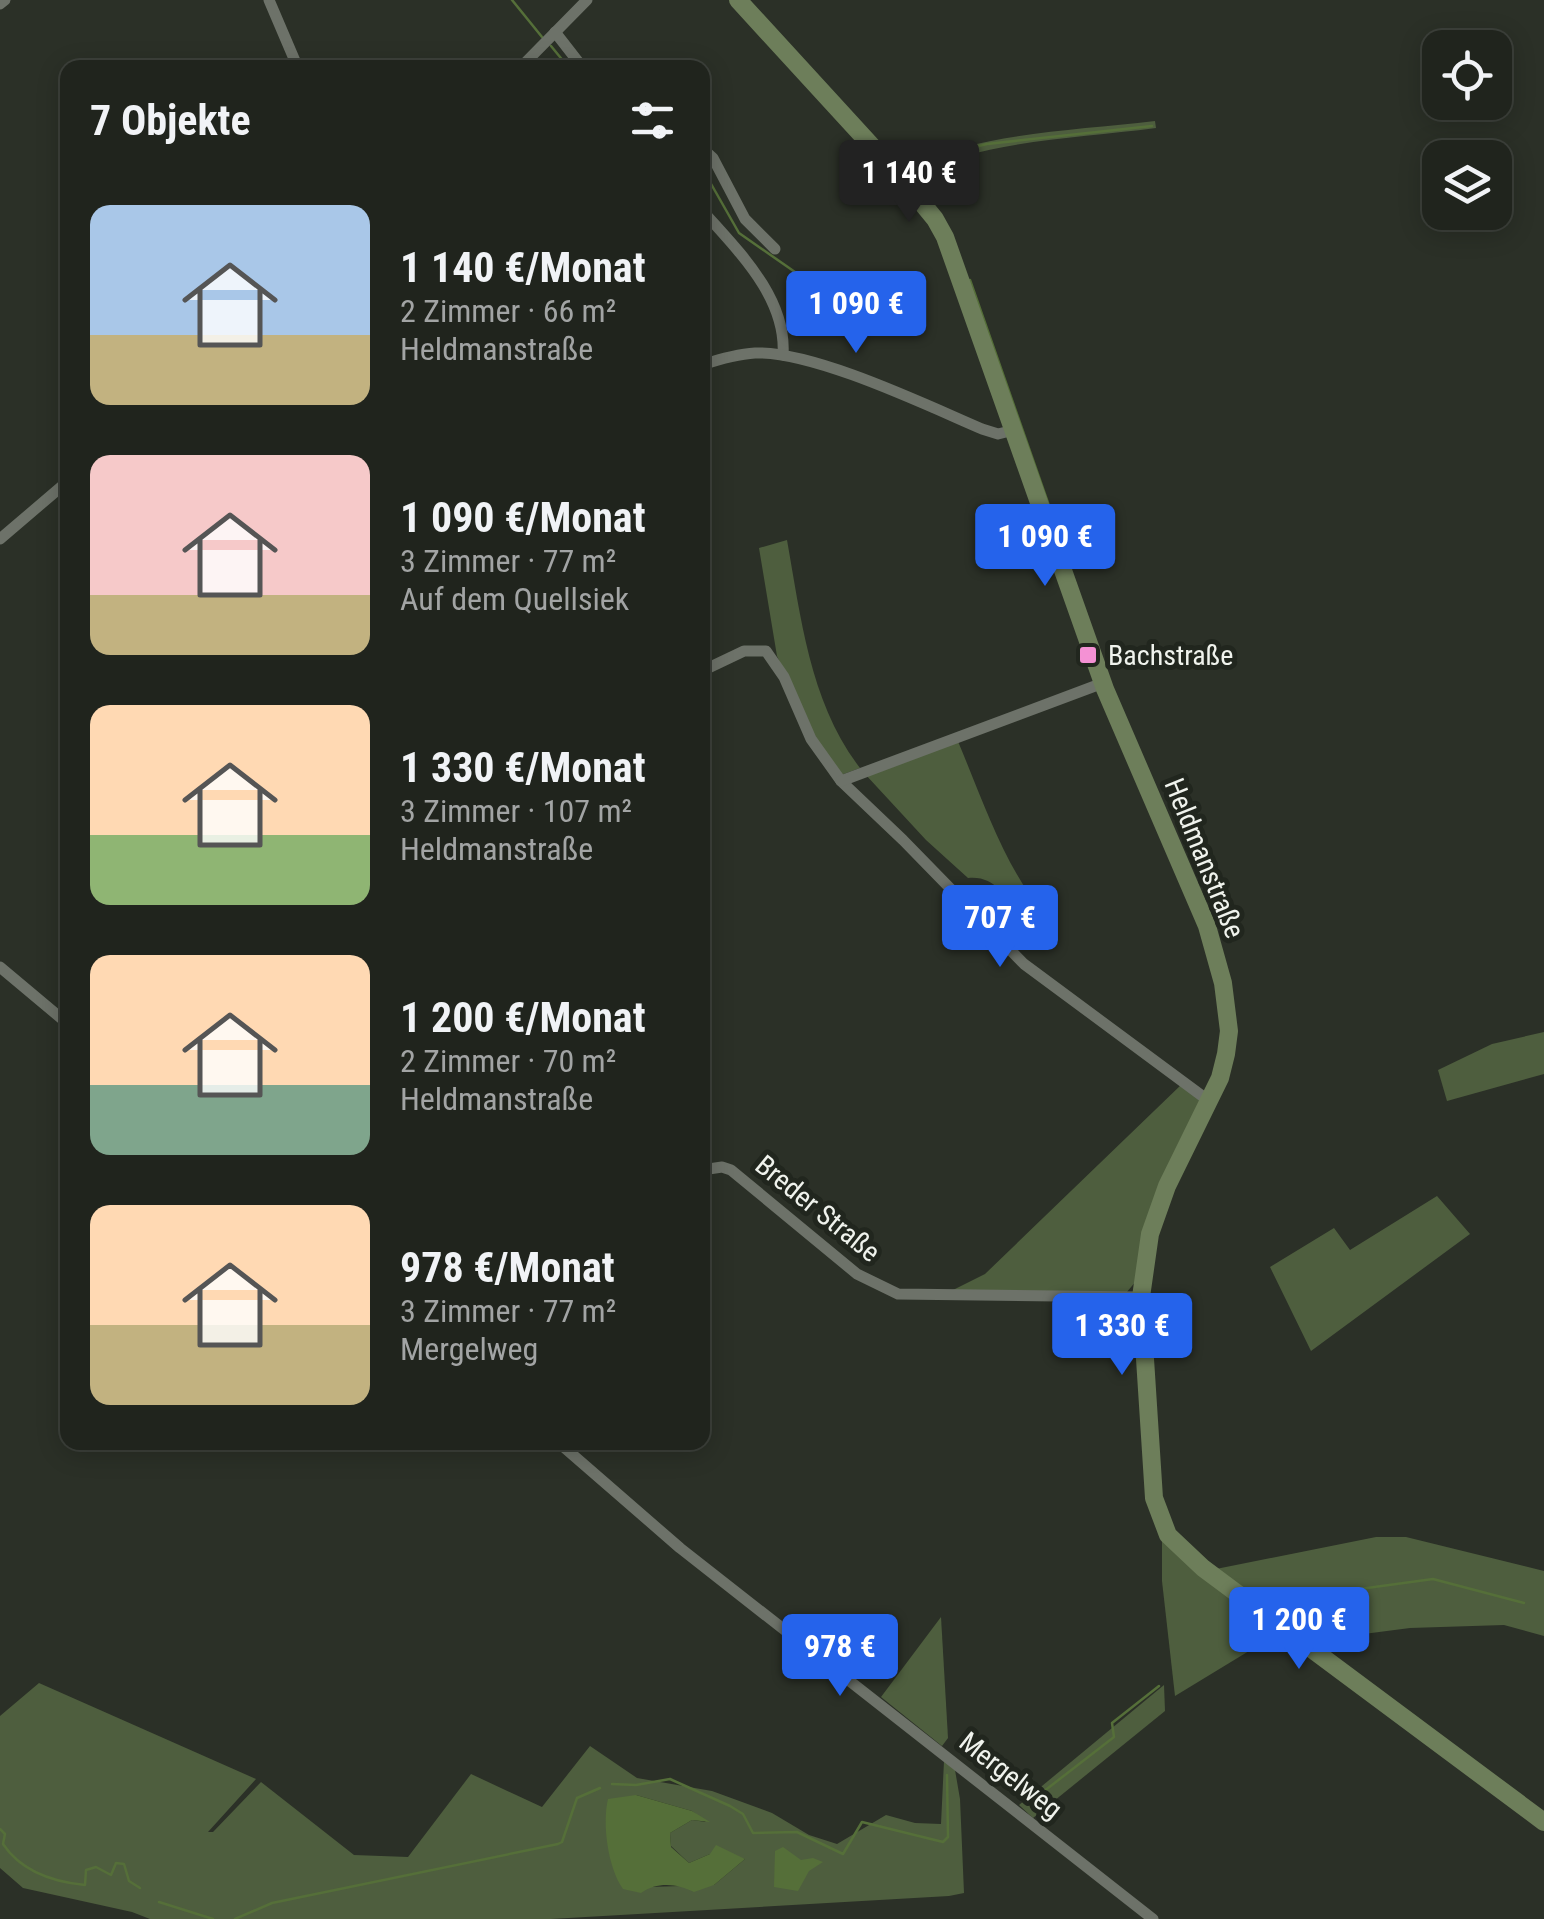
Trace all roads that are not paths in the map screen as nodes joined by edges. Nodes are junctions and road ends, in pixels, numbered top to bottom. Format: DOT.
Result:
graph roads {
  1 [pos="269,0"];
  2 [pos="587,0"];
  3 [pos="738,0"];
  4 [pos="555,32"];
  5 [pos="295,60"];
  6 [pos="528,60"];
  7 [pos="578,60"];
  8 [pos="710,156"];
  9 [pos="710,220"];
  10 [pos="776,249"];
  11 [pos="783,356"];
  12 [pos="710,363"];
  13 [pos="1014,430"];
  14 [pos="60,488"];
  15 [pos="0,539"];
  16 [pos="710,666"];
  17 [pos="1103,682"];
  18 [pos="840,780"];
  19 [pos="0,968"];
  20 [pos="60,1017"];
  21 [pos="1209,1101"];
  22 [pos="710,1169"];
  23 [pos="1141,1298"];
  24 [pos="567,1450"];
  25 [pos="1544,1822"];
  26 [pos="1153,1919"];
  1 -- 5 [label="street"];
  2 -- 4 [label="street"];
  3 -- 13 [label="main road, Heldmanstraße"];
  4 -- 6 [label="street"];
  4 -- 7 [label="street"];
  8 -- 10 [label="street"];
  9 -- 11 [label="street"];
  11 -- 12 [label="street"];
  11 -- 13 [label="street"];
  13 -- 17 [label="main road, Heldmanstraße"];
  14 -- 15 [label="street"];
  16 -- 18 [label="street"];
  17 -- 18 [label="street"];
  17 -- 21 [label="main road, Heldmanstraße"];
  18 -- 21 [label="street"];
  19 -- 20 [label="street"];
  21 -- 23 [label="main road, Heldmanstraße"];
  22 -- 23 [label="street, Breder Straße"];
  23 -- 25 [label="main road, Heldmanstraße"];
  24 -- 26 [label="street, Mergelweg"];
}
